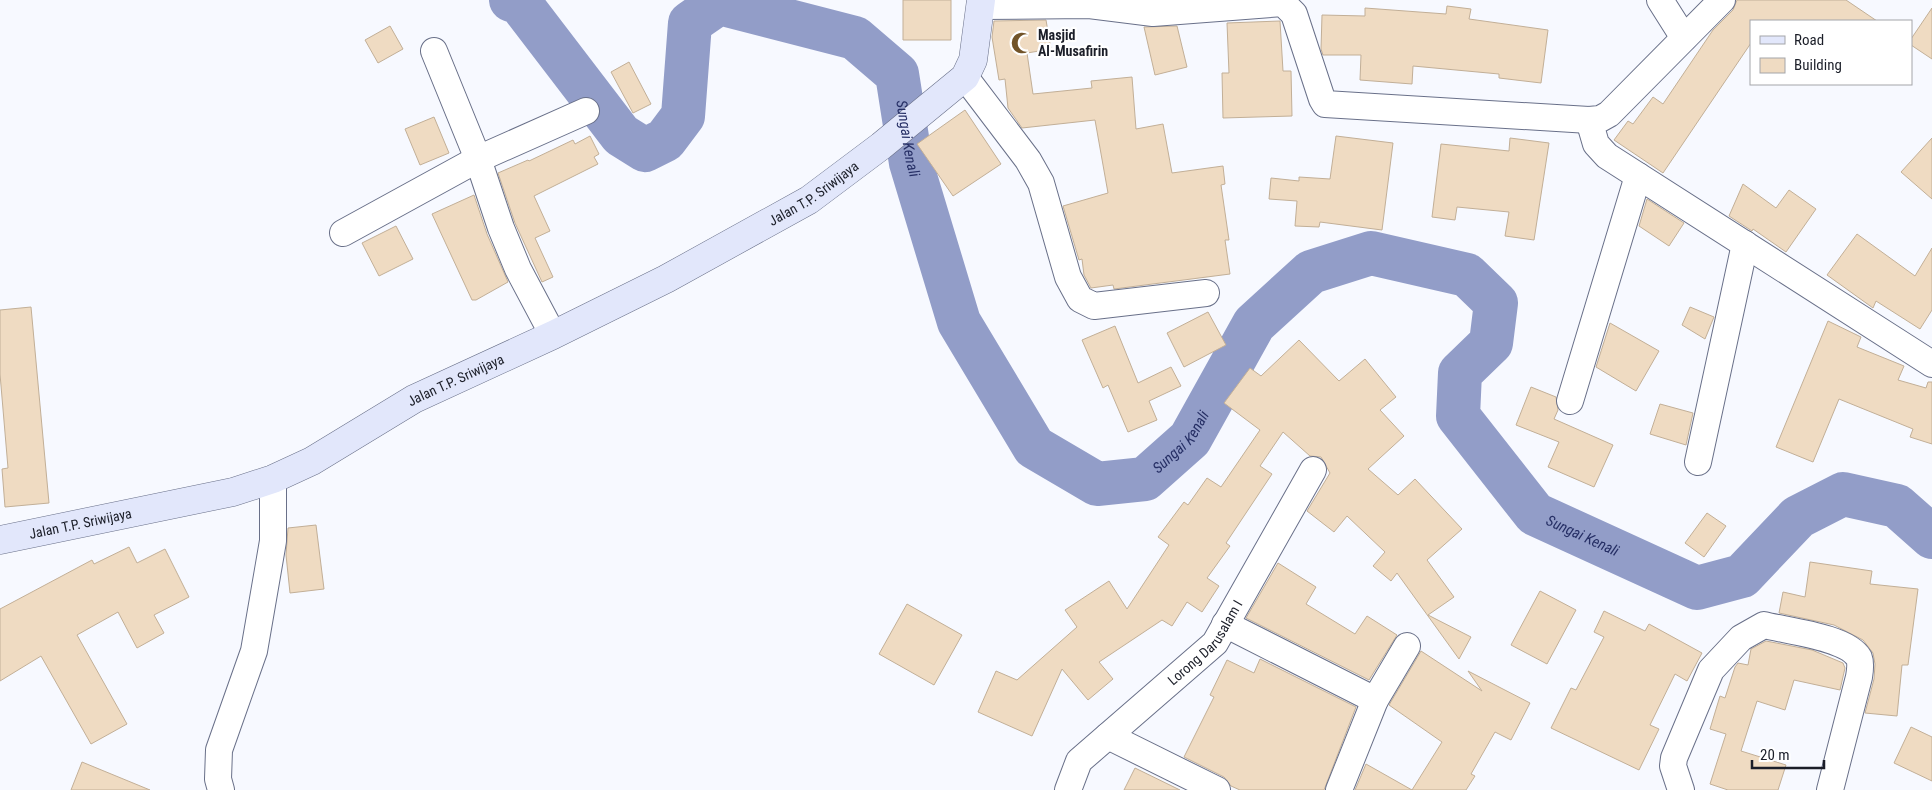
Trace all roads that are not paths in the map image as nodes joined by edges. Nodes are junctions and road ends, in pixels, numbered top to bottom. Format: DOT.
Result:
graph roads {
  1 [pos="1660,0"];
  2 [pos="1722,0"];
  3 [pos="980,3"];
  4 [pos="1684,38"];
  5 [pos="434,51"];
  6 [pos="960,81"];
  7 [pos="586,111"];
  8 [pos="1589,120"];
  9 [pos="478,159"];
  10 [pos="1638,176"];
  11 [pos="343,233"];
  12 [pos="1745,244"];
  13 [pos="1206,293"];
  14 [pos="553,335"];
  15 [pos="1932,364"];
  16 [pos="1570,401"];
  17 [pos="1698,462"];
  18 [pos="1313,470"];
  19 [pos="273,479"];
  20 [pos="0,540"];
  21 [pos="1225,624"];
  22 [pos="1407,646"];
  23 [pos="1375,700"];
  24 [pos="1108,736"];
  25 [pos="221,790"];
  26 [pos="1068,790"];
  27 [pos="1217,790"];
  28 [pos="1339,790"];
  29 [pos="1681,790"];
  30 [pos="1830,790"];
  1 -- 4 [label="street"];
  2 -- 4 [label="street"];
  3 -- 6 [label="main road"];
  3 -- 8 [label="street"];
  4 -- 8 [label="street"];
  5 -- 9 [label="street"];
  6 -- 13 [label="street"];
  6 -- 14 [label="main road, Jalan T.P. Sriwijaya"];
  7 -- 9 [label="street"];
  8 -- 10 [label="street"];
  9 -- 11 [label="street"];
  9 -- 14 [label="street"];
  10 -- 12 [label="street"];
  10 -- 16 [label="street"];
  12 -- 15 [label="street"];
  12 -- 17 [label="street"];
  14 -- 19 [label="main road, Jalan T.P. Sriwijaya"];
  18 -- 21 [label="street, Lorong Darusalam I"];
  19 -- 20 [label="main road, Jalan T.P. Sriwijaya"];
  19 -- 25 [label="street"];
  21 -- 23 [label="street"];
  21 -- 24 [label="street, Lorong Darusalam I"];
  22 -- 23 [label="street"];
  23 -- 28 [label="street"];
  24 -- 26 [label="street, Lorong Darusalam I"];
  24 -- 27 [label="street"];
  29 -- 30 [label="street"];
}
